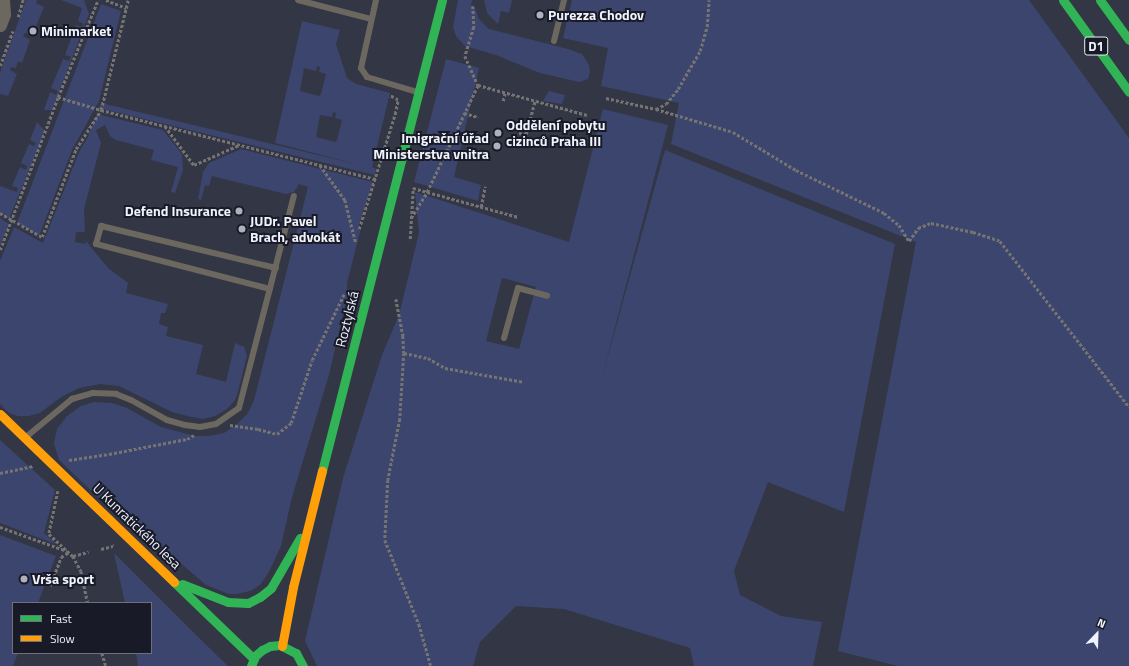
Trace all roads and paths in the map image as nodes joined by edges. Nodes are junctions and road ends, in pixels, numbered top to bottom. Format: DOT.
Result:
graph roads {
  1 [pos="3,0"];
  2 [pos="98,0"];
  3 [pos="106,0"];
  4 [pos="128,0"];
  5 [pos="298,0"];
  6 [pos="376,0"];
  7 [pos="442,0"];
  8 [pos="564,0"];
  9 [pos="709,0"];
  10 [pos="1063,0"];
  11 [pos="1100,0"];
  12 [pos="473,6"];
  13 [pos="126,8"];
  14 [pos="372,19"];
  15 [pos="0,25"];
  16 [pos="1129,40"];
  17 [pos="554,41"];
  18 [pos="478,85"];
  19 [pos="418,92"];
  20 [pos="505,92"];
  21 [pos="1129,92"];
  22 [pos="390,95"];
  23 [pos="58,98"];
  24 [pos="606,98"];
  25 [pos="535,100"];
  26 [pos="503,101"];
  27 [pos="656,109"];
  28 [pos="101,110"];
  29 [pos="464,113"];
  30 [pos="587,115"];
  31 [pos="478,117"];
  32 [pos="165,126"];
  33 [pos="519,133"];
  34 [pos="240,144"];
  35 [pos="320,164"];
  36 [pos="376,179"];
  37 [pos="485,186"];
  38 [pos="427,192"];
  39 [pos="294,196"];
  40 [pos="481,207"];
  41 [pos="0,213"];
  42 [pos="518,217"];
  43 [pos="411,218"];
  44 [pos="12,220"];
  45 [pos="359,229"];
  46 [pos="410,239"];
  47 [pos="356,243"];
  48 [pos="0,250"];
  49 [pos="276,268"];
  50 [pos="270,289"];
  51 [pos="547,296"];
  52 [pos="396,299"];
  53 [pos="504,338"];
  54 [pos="404,353"];
  55 [pos="524,382"];
  56 [pos="1129,407"];
  57 [pos="0,414"];
  58 [pos="25,438"];
  59 [pos="51,462"];
  60 [pos="0,473"];
  61 [pos="58,490"];
  62 [pos="311,518"];
  63 [pos="0,527"];
  64 [pos="69,552"];
  65 [pos="88,552"];
  66 [pos="73,556"];
  67 [pos="173,580"];
  68 [pos="50,586"];
  69 [pos="88,602"];
  70 [pos="282,646"];
  71 [pos="102,654"];
  72 [pos="252,662"];
  73 [pos="106,666"];
  74 [pos="303,666"];
  75 [pos="431,666"];
  1 -- 15 [label="street"];
  2 -- 23 [label="path"];
  3 -- 13 [label="path"];
  4 -- 13 [label="path"];
  5 -- 14 [label="lane"];
  6 -- 14 [label="lane"];
  7 -- 19 [label="main road, Roztylská"];
  8 -- 17 [label="lane"];
  9 -- 27 [label="path"];
  10 -- 21 [label="main road, D1"];
  11 -- 16 [label="main road, D1"];
  12 -- 18 [label="path"];
  13 -- 28 [label="path"];
  14 -- 19 [label="lane"];
  18 -- 20 [label="path"];
  18 -- 29 [label="path"];
  19 -- 62 [label="main road, Roztylská"];
  20 -- 25 [label="path"];
  20 -- 26 [label="path"];
  22 -- 36 [label="path"];
  23 -- 28 [label="path"];
  23 -- 44 [label="path"];
  24 -- 27 [label="path"];
  25 -- 30 [label="path"];
  25 -- 33 [label="path"];
  27 -- 56 [label="path"];
  28 -- 32 [label="path"];
  28 -- 44 [label="path"];
  29 -- 31 [label="path"];
  29 -- 38 [label="path"];
  32 -- 34 [label="path"];
  32 -- 34 [label="path"];
  34 -- 35 [label="path"];
  35 -- 36 [label="path"];
  35 -- 47 [label="path"];
  36 -- 45 [label="path"];
  37 -- 40 [label="path"];
  38 -- 40 [label="path"];
  38 -- 43 [label="path"];
  38 -- 43 [label="path"];
  39 -- 49 [label="lane"];
  40 -- 42 [label="path"];
  41 -- 44 [label="path"];
  43 -- 46 [label="path"];
  44 -- 48 [label="path"];
  49 -- 50 [label="lane"];
  49 -- 50 [label="lane"];
  50 -- 58 [label="lane"];
  51 -- 53 [label="lane"];
  52 -- 54 [label="path"];
  54 -- 55 [label="path"];
  54 -- 75 [label="path"];
  57 -- 58 [label="main road, U Kunratického lesa"];
  58 -- 59 [label="main road, U Kunratického lesa"];
  59 -- 60 [label="path"];
  59 -- 67 [label="main road, U Kunratického lesa"];
  61 -- 64 [label="path"];
  62 -- 67 [label="main road"];
  62 -- 70 [label="main road, Roztylská"];
  63 -- 64 [label="path"];
  64 -- 66 [label="path"];
  64 -- 68 [label="path"];
  65 -- 66 [label="path"];
  66 -- 69 [label="path"];
  67 -- 72 [label="main road, U Kunratického lesa"];
  70 -- 72 [label="main road"];
  70 -- 74 [label="main road"];
  71 -- 73 [label="path"];
}
